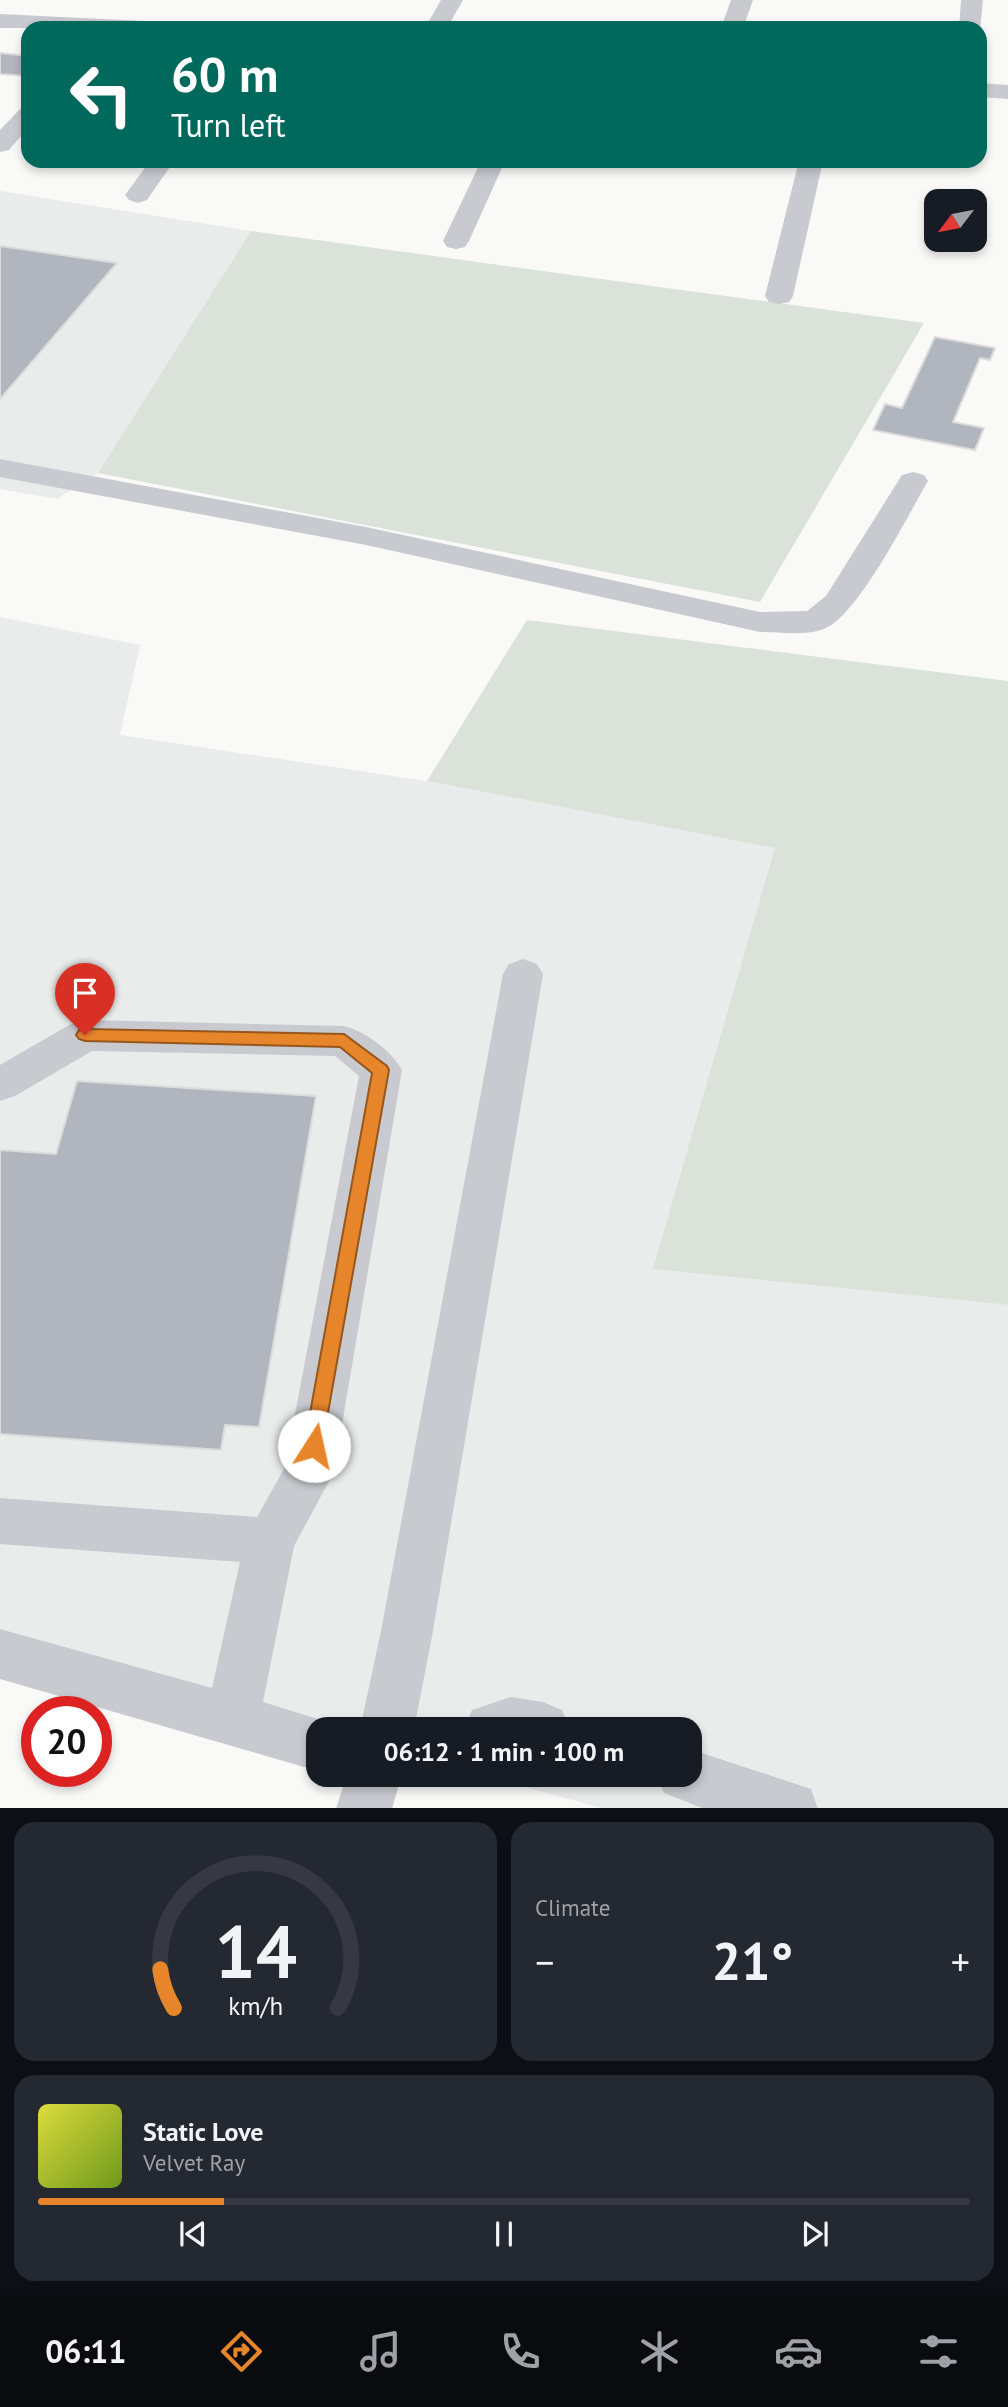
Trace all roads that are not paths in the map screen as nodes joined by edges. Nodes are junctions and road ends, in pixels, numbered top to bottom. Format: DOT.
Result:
graph roads {
  1 [pos="452,0"];
  2 [pos="742,0"];
  3 [pos="972,0"];
  4 [pos="0,21"];
  5 [pos="440,21"];
  6 [pos="734,21"];
  7 [pos="970,21"];
  8 [pos="21,22"];
  9 [pos="21,28"];
  10 [pos="0,29"];
  11 [pos="987,90"];
  12 [pos="1008,92"];
  13 [pos="21,122"];
  14 [pos="0,145"];
  15 [pos="157,168"];
  16 [pos="490,168"];
  17 [pos="809,168"];
  18 [pos="138,195"];
  19 [pos="456,241"];
  20 [pos="779,296"];
  21 [pos="0,468"];
  22 [pos="913,481"];
  23 [pos="523,974"];
  24 [pos="0,1085"];
  25 [pos="0,1521"];
  26 [pos="270,1541"];
  27 [pos="0,1654"];
  28 [pos="390,1717"];
  29 [pos="232,1720"];
  30 [pos="306,1741"];
  31 [pos="702,1780"];
  32 [pos="371,1787"];
  33 [pos="364,1808"];
  34 [pos="791,1808"];
  1 -- 5 [label="street"];
  2 -- 6 [label="street"];
  3 -- 7 [label="street"];
  4 -- 8 [label="street"];
  9 -- 10 [label="street"];
  11 -- 12 [label="street"];
  13 -- 14 [label="street"];
  15 -- 18 [label="street"];
  16 -- 19 [label="street"];
  17 -- 20 [label="street"];
  21 -- 22 [label="street"];
  23 -- 28 [label="street"];
  24 -- 26 [label="street"];
  25 -- 26 [label="street"];
  26 -- 29 [label="street"];
  27 -- 29 [label="street"];
  29 -- 30 [label="street"];
  31 -- 34 [label="street"];
  32 -- 33 [label="street"];
}
